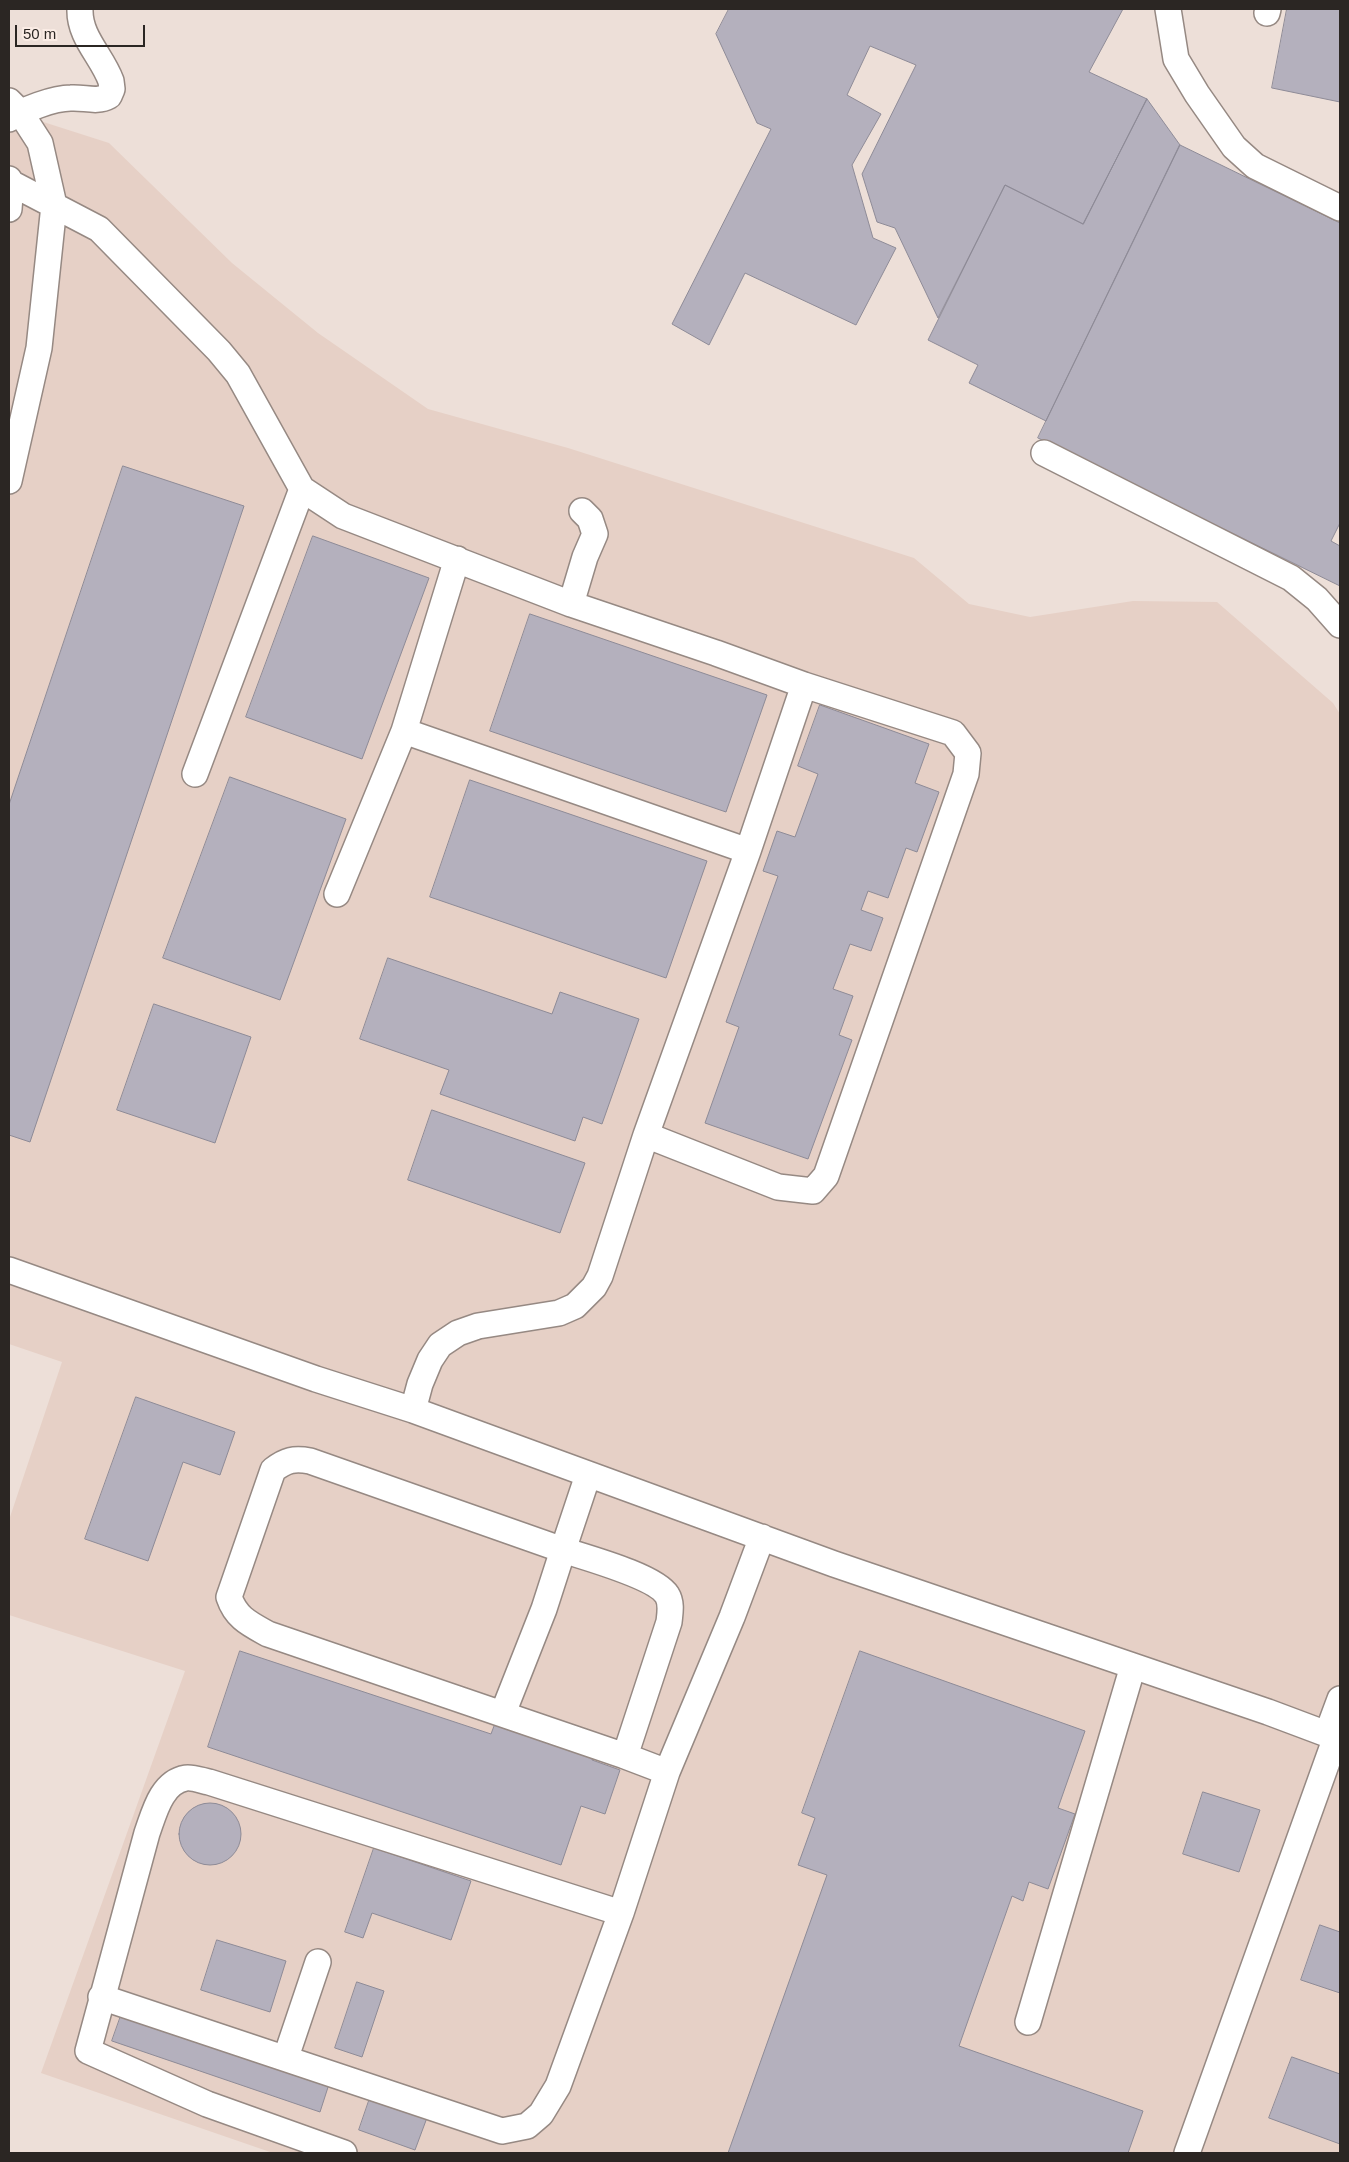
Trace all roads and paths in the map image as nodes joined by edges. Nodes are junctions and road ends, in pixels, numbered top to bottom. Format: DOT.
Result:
graph roads {
  1 [pos="1168,9"];
  2 [pos="75,12"];
  3 [pos="12,111"];
  4 [pos="10,181"];
  5 [pos="54,205"];
  6 [pos="1340,208"];
  7 [pos="9,209"];
  8 [pos="1044,453"];
  9 [pos="9,480"];
  10 [pos="302,489"];
  11 [pos="582,511"];
  12 [pos="458,559"];
  13 [pos="571,604"];
  14 [pos="1340,625"];
  15 [pos="804,685"];
  16 [pos="404,731"];
  17 [pos="194,774"];
  18 [pos="748,851"];
  19 [pos="337,894"];
  20 [pos="646,1135"];
  21 [pos="9,1270"];
  22 [pos="413,1410"];
  23 [pos="588,1475"];
  24 [pos="762,1537"];
  25 [pos="563,1550"];
  26 [pos="1133,1666"];
  27 [pos="1340,1698"];
  28 [pos="503,1713"];
  29 [pos="1334,1737"];
  30 [pos="625,1756"];
  31 [pos="668,1772"];
  32 [pos="621,1913"];
  33 [pos="318,1962"];
  34 [pos="101,1997"];
  35 [pos="1028,2022"];
  36 [pos="286,2057"];
  37 [pos="344,2153"];
  38 [pos="1187,2153"];
  1 -- 6 [label="street"];
  2 -- 3 [label="street"];
  3 -- 5 [label="street"];
  4 -- 5 [label="street"];
  4 -- 7 [label="street"];
  5 -- 9 [label="street"];
  5 -- 10 [label="street"];
  8 -- 14 [label="street"];
  10 -- 12 [label="street"];
  10 -- 17 [label="street"];
  11 -- 13 [label="street"];
  12 -- 13 [label="street"];
  12 -- 16 [label="street"];
  13 -- 15 [label="street"];
  15 -- 18 [label="street"];
  15 -- 20 [label="street"];
  16 -- 18 [label="street"];
  16 -- 19 [label="street"];
  18 -- 20 [label="street"];
  20 -- 22 [label="street"];
  21 -- 22 [label="street"];
  22 -- 23 [label="street"];
  23 -- 24 [label="street"];
  23 -- 25 [label="street"];
  24 -- 26 [label="street"];
  24 -- 31 [label="street"];
  25 -- 28 [label="street"];
  25 -- 28 [label="street"];
  25 -- 30 [label="street"];
  26 -- 29 [label="street"];
  26 -- 35 [label="street"];
  27 -- 29 [label="street"];
  28 -- 30 [label="street"];
  29 -- 38 [label="street"];
  30 -- 31 [label="street"];
  31 -- 32 [label="street"];
  32 -- 34 [label="street"];
  32 -- 36 [label="street"];
  33 -- 36 [label="street"];
  34 -- 36 [label="street"];
  34 -- 37 [label="street"];
}
